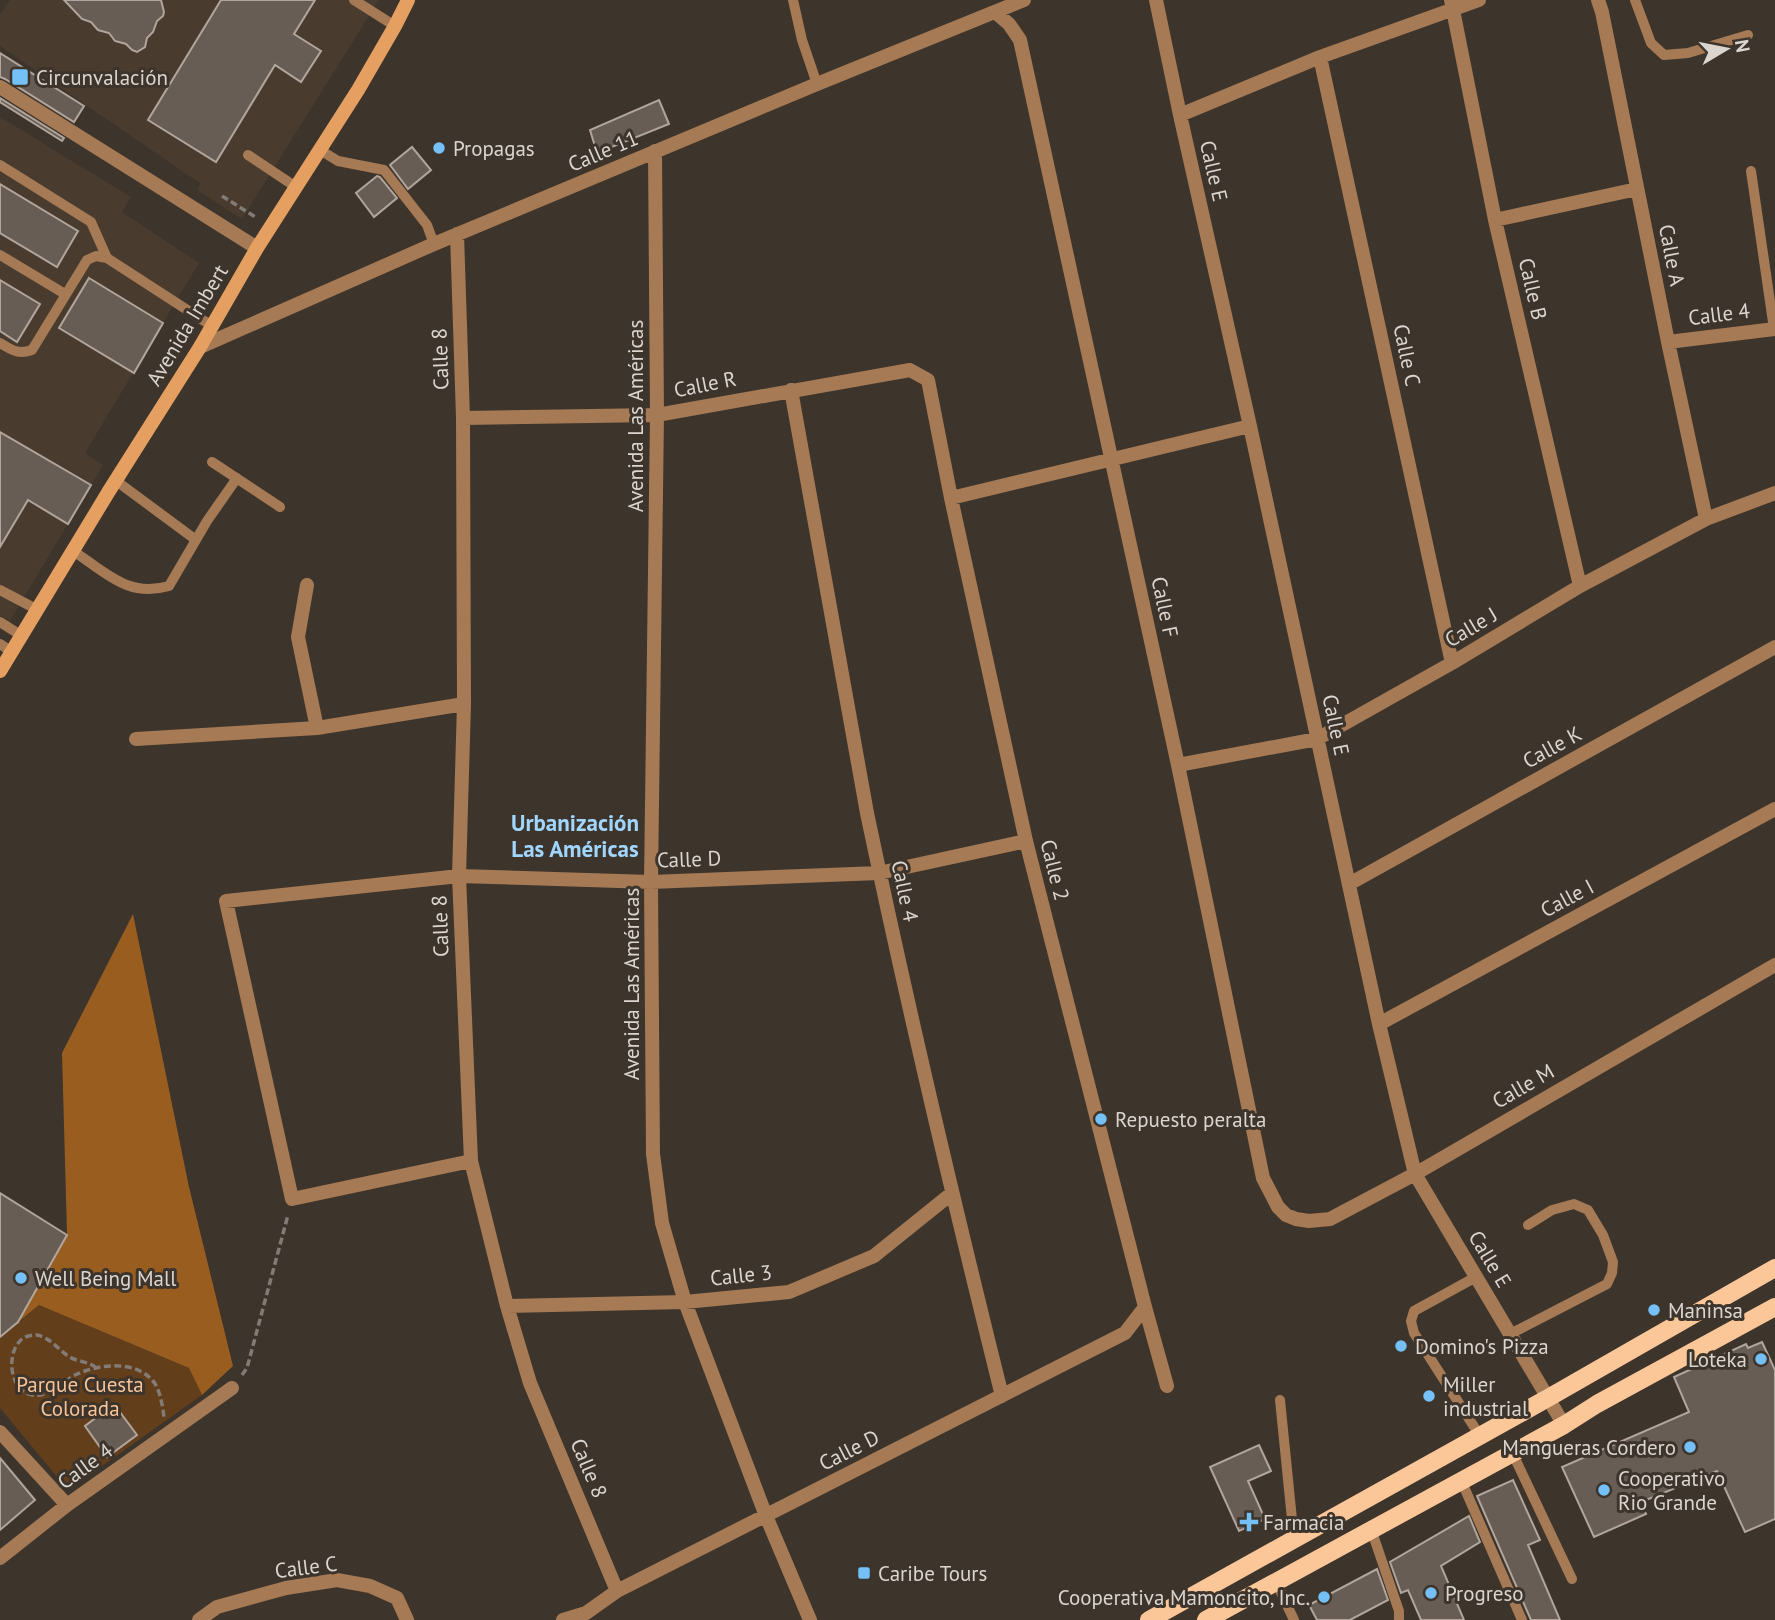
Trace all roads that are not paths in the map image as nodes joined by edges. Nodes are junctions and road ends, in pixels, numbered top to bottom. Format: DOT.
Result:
graph roads {
  1 [pos="354,0"];
  2 [pos="408,0"];
  3 [pos="793,0"];
  4 [pos="1024,0"];
  5 [pos="1156,0"];
  6 [pos="1479,0"];
  7 [pos="1598,0"];
  8 [pos="1635,0"];
  9 [pos="1452,4"];
  10 [pos="995,12"];
  11 [pos="395,26"];
  12 [pos="1748,35"];
  13 [pos="1320,57"];
  14 [pos="817,84"];
  15 [pos="0,87"];
  16 [pos="1180,115"];
  17 [pos="320,150"];
  18 [pos="655,151"];
  19 [pos="248,155"];
  20 [pos="0,165"];
  21 [pos="1751,171"];
  22 [pos="296,187"];
  23 [pos="1637,189"];
  24 [pos="1495,220"];
  25 [pos="457,234"];
  26 [pos="434,244"];
  27 [pos="257,248"];
  28 [pos="0,255"];
  29 [pos="107,258"];
  30 [pos="65,295"];
  31 [pos="212,326"];
  32 [pos="1774,329"];
  33 [pos="1668,342"];
  34 [pos="0,343"];
  35 [pos="200,347"];
  36 [pos="910,370"];
  37 [pos="791,390"];
  38 [pos="657,415"];
  39 [pos="463,418"];
  40 [pos="1250,426"];
  41 [pos="1111,460"];
  42 [pos="212,462"];
  43 [pos="237,478"];
  44 [pos="115,480"];
  45 [pos="1775,493"];
  46 [pos="951,498"];
  47 [pos="280,507"];
  48 [pos="1706,519"];
  49 [pos="196,540"];
  50 [pos="73,551"];
  51 [pos="307,585"];
  52 [pos="1580,586"];
  53 [pos="0,590"];
  54 [pos="38,610"];
  55 [pos="0,622"];
  56 [pos="22,636"];
  57 [pos="1775,647"];
  58 [pos="6,648"];
  59 [pos="1452,663"];
  60 [pos="0,671"];
  61 [pos="464,705"];
  62 [pos="317,728"];
  63 [pos="136,739"];
  64 [pos="1317,739"];
  65 [pos="1178,765"];
  66 [pos="1775,809"];
  67 [pos="1026,842"];
  68 [pos="879,873"];
  69 [pos="459,876"];
  70 [pos="651,882"];
  71 [pos="1349,884"];
  72 [pos="1775,965"];
  73 [pos="1379,1024"];
  74 [pos="471,1161"];
  75 [pos="1415,1174"];
  76 [pos="951,1194"];
  77 [pos="1286,1215"];
  78 [pos="1528,1225"];
  79 [pos="1775,1268"];
  80 [pos="1476,1277"];
  81 [pos="685,1302"];
  82 [pos="507,1306"];
  83 [pos="1145,1307"];
  84 [pos="1775,1307"];
  85 [pos="1510,1334"];
  86 [pos="1167,1385"];
  87 [pos="232,1388"];
  88 [pos="1002,1396"];
  89 [pos="1548,1398"];
  90 [pos="1280,1400"];
  91 [pos="1564,1425"];
  92 [pos="0,1432"];
  93 [pos="1480,1436"];
  94 [pos="1512,1452"];
  95 [pos="1461,1480"];
  96 [pos="67,1505"];
  97 [pos="766,1516"];
  98 [pos="1371,1529"];
  99 [pos="1294,1539"];
  100 [pos="0,1558"];
  101 [pos="1572,1579"];
  102 [pos="1276,1582"];
  103 [pos="617,1591"];
  104 [pos="1209,1619"];
  105 [pos="199,1620"];
  106 [pos="407,1620"];
  107 [pos="563,1620"];
  108 [pos="810,1620"];
  109 [pos="1149,1620"];
  110 [pos="1294,1620"];
  111 [pos="1399,1620"];
  112 [pos="1522,1620"];
  1 -- 11 [label="lane"];
  2 -- 11 [label="main road, Avenida Imbert"];
  3 -- 14 [label="lane"];
  4 -- 10 [label="street, Calle 11"];
  5 -- 16 [label="street, Calle E"];
  6 -- 9 [label="street"];
  7 -- 23 [label="street, Calle A"];
  8 -- 12 [label="lane"];
  9 -- 13 [label="street"];
  9 -- 24 [label="street, Calle B"];
  10 -- 14 [label="street, Calle 11"];
  10 -- 41 [label="street, Calle F"];
  11 -- 17 [label="main road, Avenida Imbert"];
  13 -- 16 [label="street"];
  13 -- 59 [label="street, Calle C"];
  14 -- 18 [label="street, Calle 11"];
  15 -- 27 [label="street"];
  16 -- 40 [label="street, Calle E"];
  17 -- 22 [label="main road, Avenida Imbert"];
  17 -- 26 [label="lane"];
  18 -- 25 [label="street, Calle 11"];
  18 -- 38 [label="street, Avenida Las Américas"];
  19 -- 22 [label="lane"];
  20 -- 29 [label="lane"];
  21 -- 32 [label="lane"];
  22 -- 27 [label="main road, Avenida Imbert"];
  23 -- 24 [label="street"];
  23 -- 33 [label="street, Calle A"];
  24 -- 52 [label="street, Calle B"];
  25 -- 26 [label="street, Calle 11"];
  25 -- 39 [label="street, Calle 8"];
  26 -- 35 [label="street, Calle 11"];
  27 -- 31 [label="main road, Avenida Imbert"];
  28 -- 30 [label="lane"];
  29 -- 30 [label="lane"];
  29 -- 31 [label="lane"];
  30 -- 34 [label="lane"];
  31 -- 35 [label="main road, Avenida Imbert"];
  32 -- 33 [label="street, Calle 4"];
  33 -- 48 [label="street, Calle A"];
  35 -- 44 [label="main road, Avenida Imbert"];
  36 -- 37 [label="street, Calle R"];
  36 -- 46 [label="street, Calle 2"];
  37 -- 38 [label="street, Calle R"];
  37 -- 68 [label="street, Calle 4"];
  38 -- 39 [label="street, Calle R"];
  38 -- 70 [label="street, Avenida Las Américas"];
  39 -- 61 [label="street, Calle 8"];
  40 -- 41 [label="street"];
  40 -- 64 [label="street, Calle E"];
  41 -- 46 [label="street"];
  41 -- 65 [label="street, Calle F"];
  42 -- 43 [label="lane"];
  43 -- 47 [label="lane"];
  43 -- 49 [label="lane"];
  44 -- 49 [label="lane"];
  44 -- 50 [label="main road, Avenida Imbert"];
  45 -- 48 [label="street, Calle J"];
  46 -- 67 [label="street, Calle 2"];
  48 -- 52 [label="street, Calle J"];
  49 -- 50 [label="lane"];
  50 -- 54 [label="main road, Avenida Imbert"];
  51 -- 62 [label="street"];
  52 -- 59 [label="street, Calle J"];
  53 -- 54 [label="lane"];
  54 -- 56 [label="main road, Avenida Imbert"];
  55 -- 56 [label="lane"];
  56 -- 58 [label="main road, Avenida Imbert"];
  57 -- 71 [label="street, Calle K"];
  58 -- 60 [label="main road, Avenida Imbert"];
  59 -- 64 [label="street, Calle J"];
  61 -- 62 [label="street"];
  61 -- 69 [label="street, Calle 8"];
  62 -- 63 [label="street"];
  64 -- 65 [label="street, Calle J"];
  64 -- 71 [label="street, Calle E"];
  65 -- 77 [label="street, Calle F"];
  66 -- 73 [label="street, Calle I"];
  67 -- 68 [label="street, Calle D"];
  67 -- 83 [label="street, Calle 2"];
  68 -- 70 [label="street, Calle D"];
  68 -- 76 [label="street, Calle 4"];
  69 -- 70 [label="street, Calle D"];
  69 -- 74 [label="street, Calle 8"];
  69 -- 74 [label="street, Calle D"];
  70 -- 81 [label="street, Avenida Las Américas"];
  71 -- 73 [label="street, Calle E"];
  72 -- 75 [label="street, Calle M"];
  73 -- 75 [label="street, Calle E"];
  74 -- 82 [label="street, Calle 8"];
  75 -- 77 [label="street, Calle M"];
  75 -- 80 [label="street, Calle E"];
  76 -- 81 [label="street, Calle 3"];
  76 -- 88 [label="street, Calle 4"];
  78 -- 85 [label="lane"];
  79 -- 89 [label="main road"];
  80 -- 85 [label="street, Calle E"];
  80 -- 93 [label="lane"];
  81 -- 82 [label="street, Calle 3"];
  81 -- 97 [label="street, Avenida Las Américas"];
  82 -- 103 [label="street, Calle 8"];
  83 -- 86 [label="street, Calle 2"];
  83 -- 88 [label="street, Calle D"];
  84 -- 91 [label="main road"];
  85 -- 89 [label="street, Calle E"];
  87 -- 96 [label="street, Calle 4"];
  88 -- 97 [label="street, Calle D"];
  89 -- 91 [label="street, Calle E"];
  89 -- 93 [label="main road"];
  90 -- 99 [label="lane"];
  91 -- 94 [label="main road"];
  92 -- 96 [label="street"];
  93 -- 99 [label="main road"];
  94 -- 95 [label="main road"];
  94 -- 101 [label="lane"];
  95 -- 98 [label="main road"];
  95 -- 112 [label="lane"];
  96 -- 100 [label="street, Calle 4"];
  97 -- 103 [label="street, Calle D"];
  97 -- 108 [label="street, Avenida Las Américas"];
  98 -- 102 [label="main road"];
  98 -- 111 [label="lane"];
  99 -- 109 [label="main road"];
  102 -- 104 [label="main road"];
  102 -- 110 [label="lane"];
  103 -- 107 [label="street, Calle D"];
  105 -- 106 [label="street, Calle C"];
}
